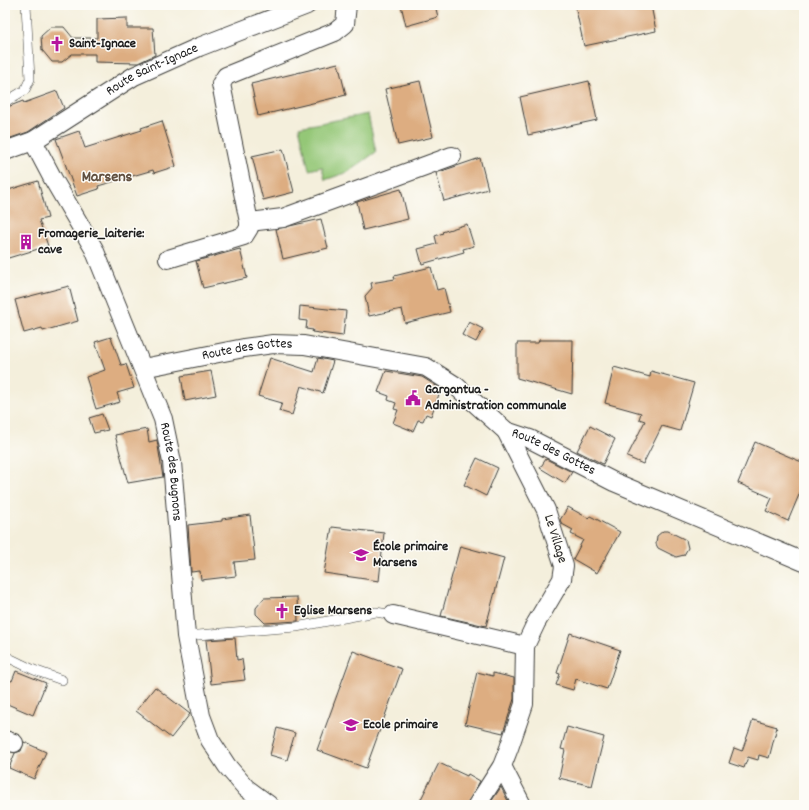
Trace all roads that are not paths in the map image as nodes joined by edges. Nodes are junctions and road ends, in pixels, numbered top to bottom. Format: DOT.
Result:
graph roads {
  1 [pos="26,5"];
  2 [pos="307,5"];
  3 [pos="347,5"];
  4 [pos="5,102"];
  5 [pos="33,141"];
  6 [pos="5,151"];
  7 [pos="452,156"];
  8 [pos="249,222"];
  9 [pos="168,259"];
  10 [pos="143,368"];
  11 [pos="506,431"];
  12 [pos="804,562"];
  13 [pos="393,615"];
  14 [pos="186,636"];
  15 [pos="526,646"];
  16 [pos="5,656"];
  17 [pos="62,680"];
  18 [pos="502,766"];
  19 [pos="269,805"];
  20 [pos="477,805"];
  21 [pos="522,805"];
  1 -- 4 [label="lane"];
  2 -- 5 [label="street, Route Saint-Ignace"];
  3 -- 8 [label="street"];
  5 -- 6 [label="street, Route Saint-Ignace"];
  5 -- 10 [label="street, Route des Bugnons"];
  7 -- 8 [label="street"];
  8 -- 9 [label="street"];
  10 -- 11 [label="street, Route des Gottes"];
  10 -- 14 [label="street, Route des Bugnons"];
  11 -- 12 [label="street, Route des Gottes"];
  11 -- 15 [label="street, Le Village"];
  13 -- 14 [label="lane"];
  13 -- 15 [label="street"];
  14 -- 19 [label="street, Route des Bugnons"];
  15 -- 18 [label="street, Le Village"];
  16 -- 17 [label="lane"];
  18 -- 20 [label="street, Le Village"];
  18 -- 21 [label="street"];
}
